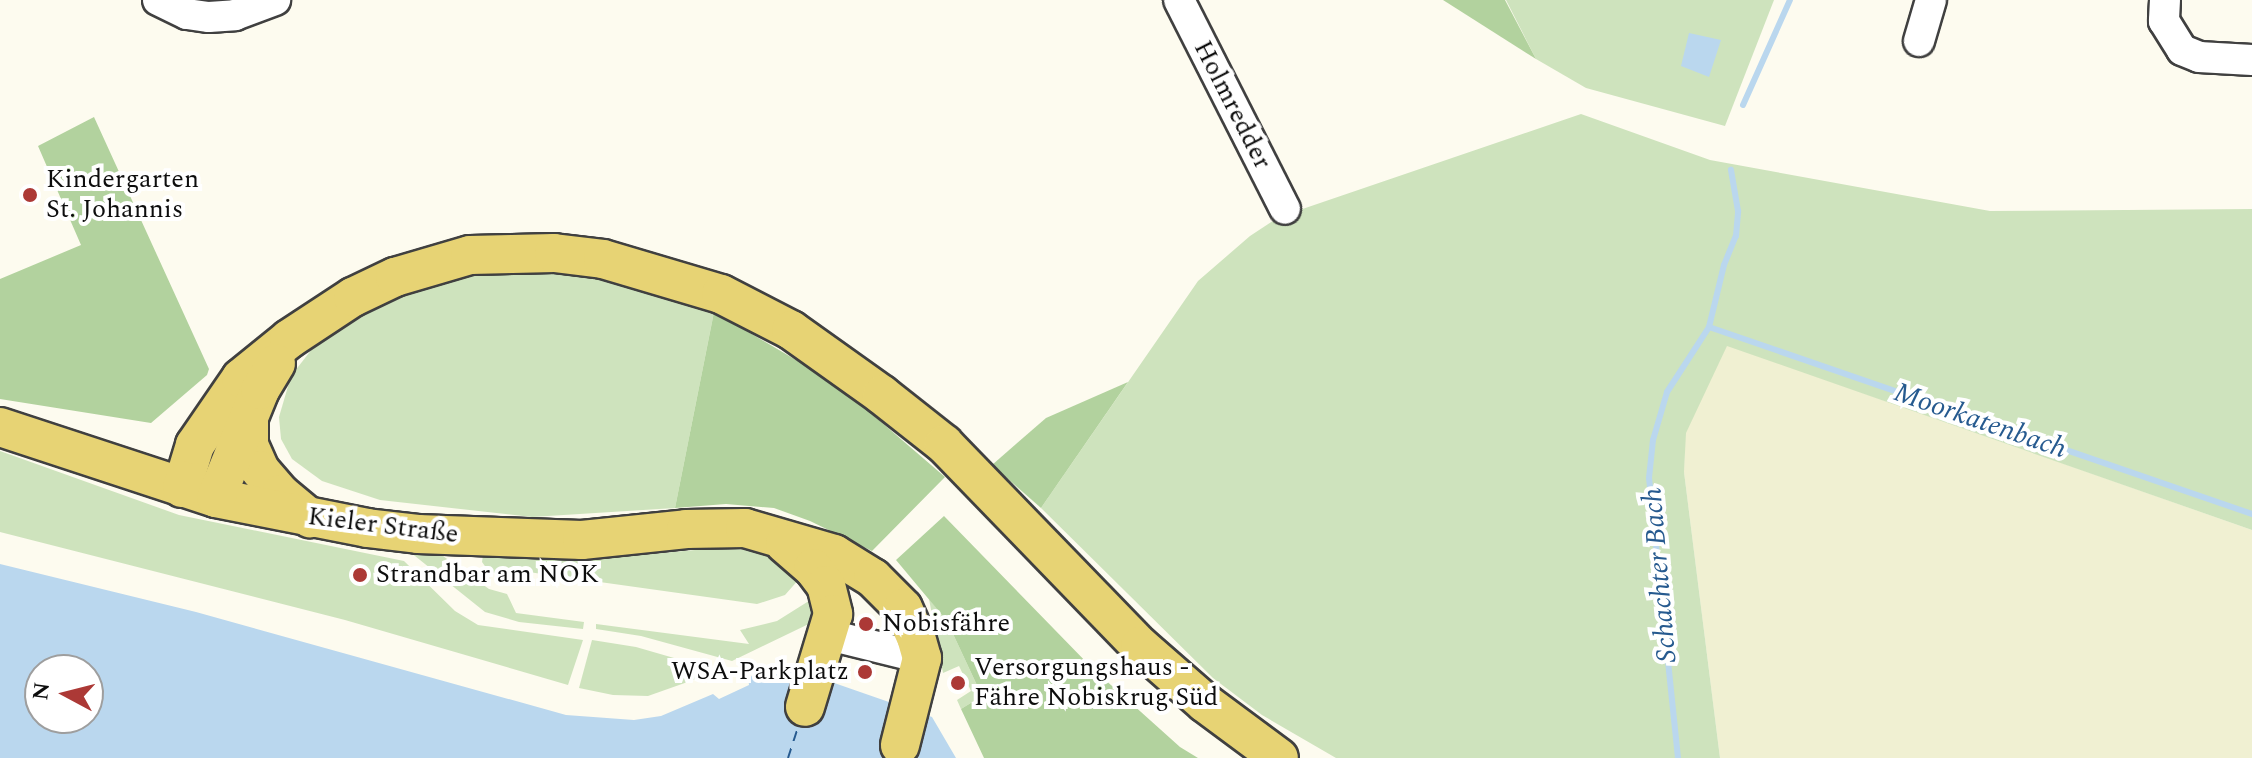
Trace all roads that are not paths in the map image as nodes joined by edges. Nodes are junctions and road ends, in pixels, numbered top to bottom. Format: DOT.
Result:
graph roads {
  1 [pos="158,0"];
  2 [pos="275,0"];
  3 [pos="1179,0"];
  4 [pos="1931,0"];
  5 [pos="2165,0"];
  6 [pos="1919,41"];
  7 [pos="2252,60"];
  8 [pos="1285,209"];
  9 [pos="289,339"];
  10 [pos="249,415"];
  11 [pos="0,427"];
  12 [pos="199,493"];
  13 [pos="310,518"];
  14 [pos="777,537"];
  15 [pos="829,635"];
  16 [pos="922,658"];
  17 [pos="811,690"];
  18 [pos="906,727"];
  19 [pos="1279,758"];
  1 -- 2 [label="street"];
  3 -- 8 [label="street, Holmredder"];
  4 -- 6 [label="street"];
  5 -- 7 [label="street"];
  9 -- 10 [label="main road"];
  9 -- 12 [label="main road"];
  9 -- 19 [label="main road"];
  10 -- 12 [label="main road"];
  10 -- 13 [label="main road"];
  11 -- 12 [label="main road, Kieler Straße"];
  12 -- 13 [label="main road, Kieler Straße"];
  13 -- 14 [label="main road, Kieler Straße"];
  14 -- 15 [label="main road, Kieler Straße"];
  14 -- 16 [label="main road, Kieler Straße"];
  15 -- 16 [label="street"];
  15 -- 17 [label="main road, Kieler Straße"];
  16 -- 18 [label="main road"];
}
